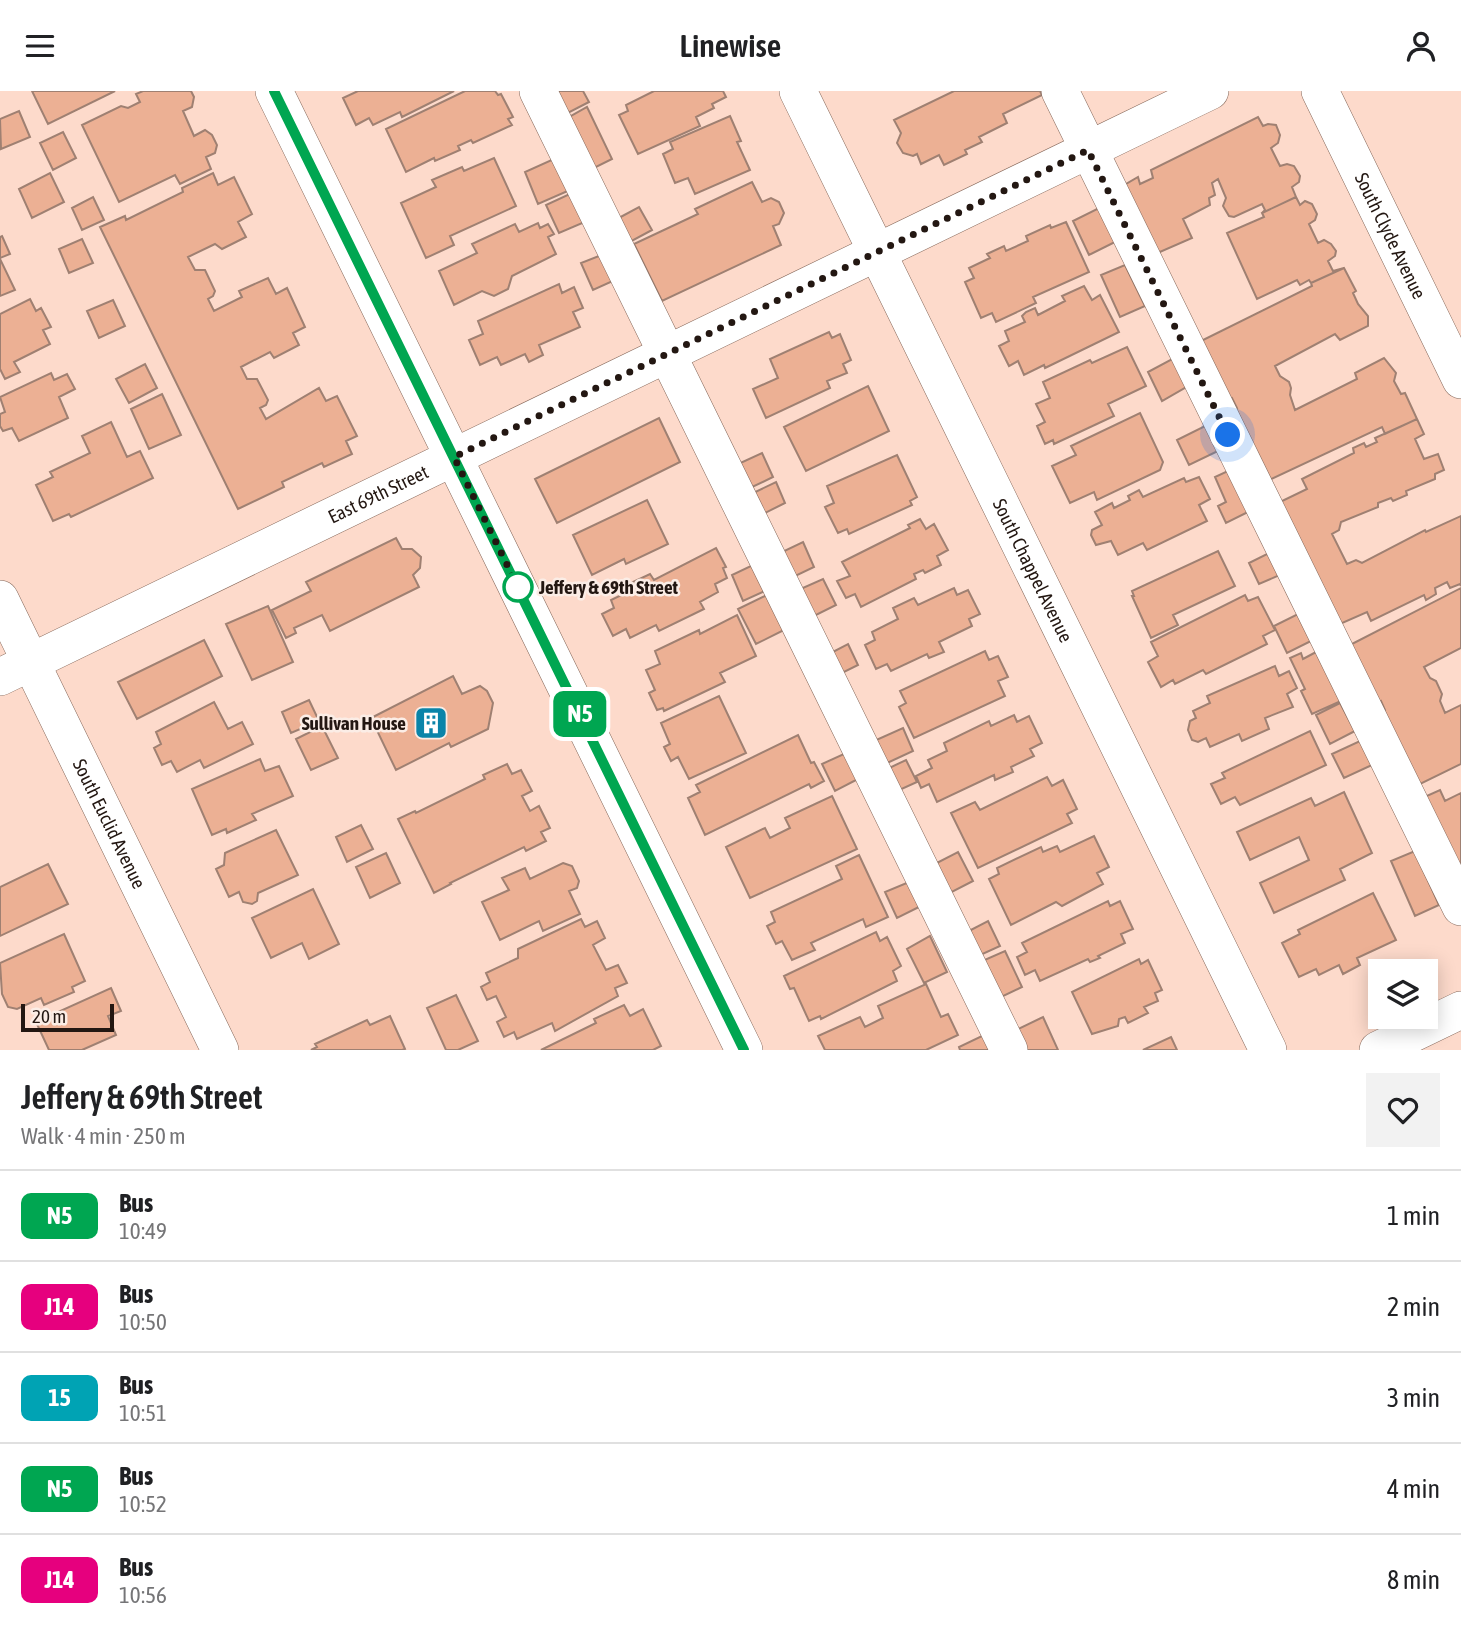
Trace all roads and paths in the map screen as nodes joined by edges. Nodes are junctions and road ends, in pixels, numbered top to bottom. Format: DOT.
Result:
graph roads {
  1 [pos="274,91"];
  2 [pos="538,91"];
  3 [pos="798,91"];
  4 [pos="1060,91"];
  5 [pos="1209,91"];
  6 [pos="1320,91"];
  7 [pos="1088,150"];
  8 [pos="877,252"];
  9 [pos="668,353"];
  10 [pos="1461,380"];
  11 [pos="454,457"];
  12 [pos="0,599"];
  13 [pos="16,669"];
  14 [pos="1461,907"];
  15 [pos="1461,1010"];
  16 [pos="220,1050"];
  17 [pos="744,1050"];
  18 [pos="1009,1050"];
  19 [pos="1268,1050"];
  20 [pos="1378,1050"];
  1 -- 11 [label="street"];
  2 -- 9 [label="street"];
  3 -- 8 [label="street, South Chappel Avenue"];
  4 -- 7 [label="street"];
  5 -- 7 [label="street, East 69th Street"];
  6 -- 10 [label="street, South Clyde Avenue"];
  7 -- 8 [label="street, East 69th Street"];
  7 -- 14 [label="street"];
  8 -- 9 [label="street, East 69th Street"];
  8 -- 19 [label="street, South Chappel Avenue"];
  9 -- 11 [label="street, East 69th Street"];
  9 -- 18 [label="street"];
  11 -- 13 [label="street, East 69th Street"];
  11 -- 17 [label="street"];
  12 -- 13 [label="street, South Euclid Avenue"];
  13 -- 16 [label="street, South Euclid Avenue"];
  15 -- 20 [label="street"];
}
